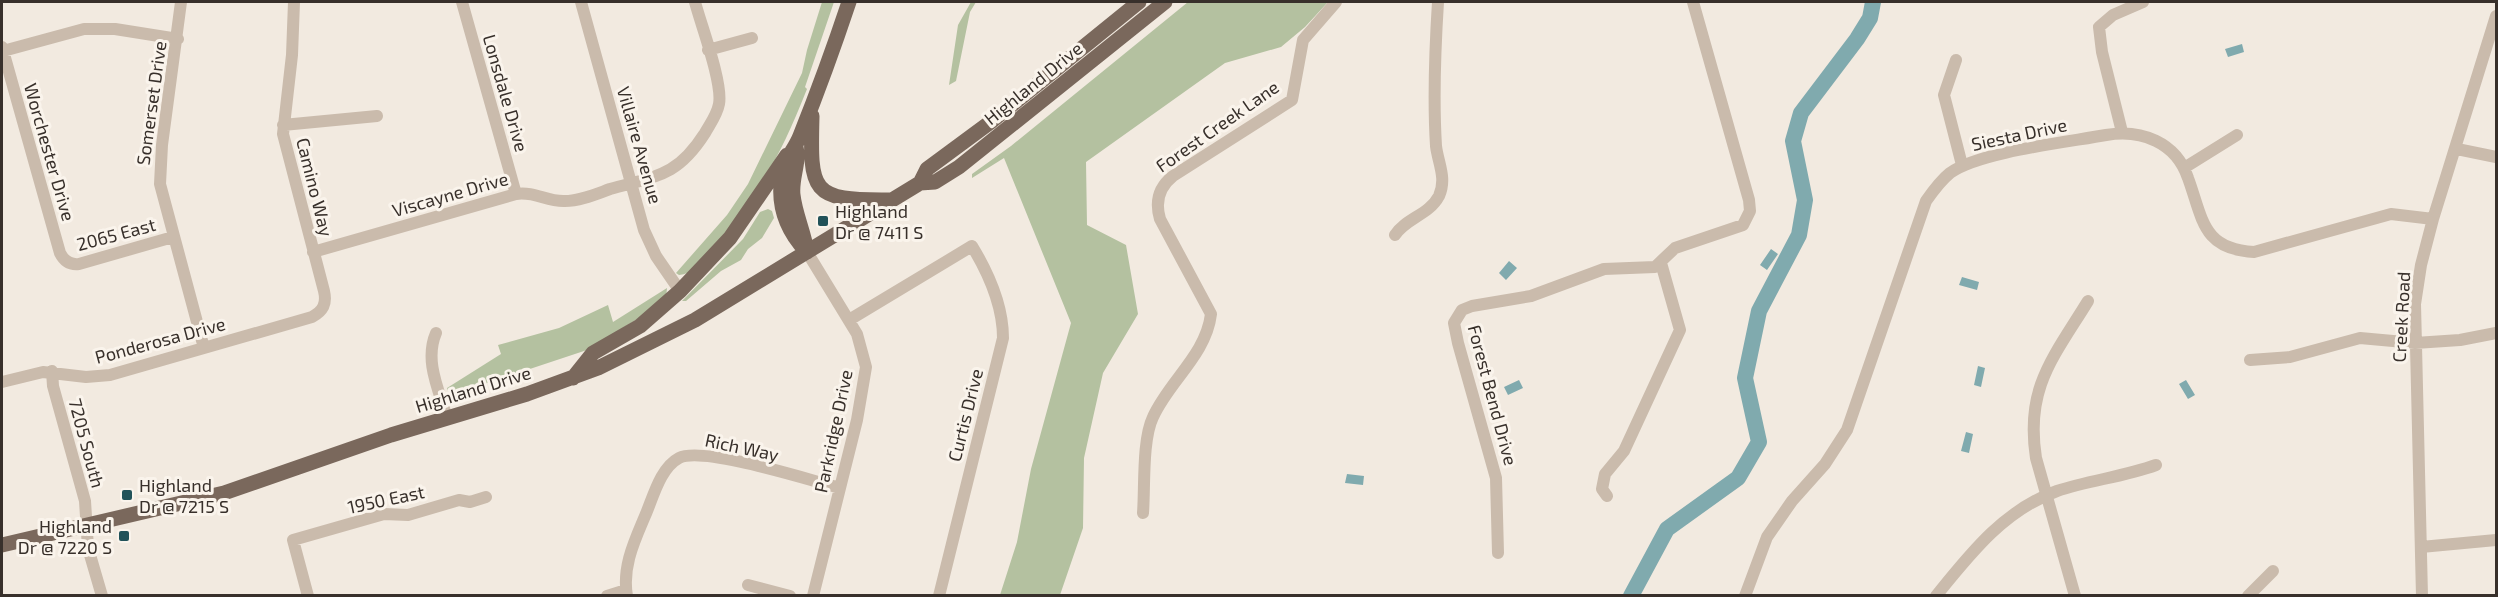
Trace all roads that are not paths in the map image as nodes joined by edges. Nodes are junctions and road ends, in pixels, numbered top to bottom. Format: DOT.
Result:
graph roads {
  1 [pos="182,2"];
  2 [pos="294,2"];
  3 [pos="462,2"];
  4 [pos="581,2"];
  5 [pos="695,2"];
  6 [pos="849,2"];
  7 [pos="1139,2"];
  8 [pos="1165,2"];
  9 [pos="1336,2"];
  10 [pos="1438,2"];
  11 [pos="1693,2"];
  12 [pos="2143,2"];
  13 [pos="2496,16"];
  14 [pos="752,38"];
  15 [pos="178,39"];
  16 [pos="2,49"];
  17 [pos="708,50"];
  18 [pos="1956,60"];
  19 [pos="812,106"];
  20 [pos="377,116"];
  21 [pos="283,125"];
  22 [pos="2122,132"];
  23 [pos="2237,135"];
  24 [pos="2457,149"];
  25 [pos="792,151"];
  26 [pos="2496,157"];
  27 [pos="1962,165"];
  28 [pos="2184,168"];
  29 [pos="631,183"];
  30 [pos="920,183"];
  31 [pos="516,194"];
  32 [pos="890,200"];
  33 [pos="2433,219"];
  34 [pos="1395,235"];
  35 [pos="173,237"];
  36 [pos="313,252"];
  37 [pos="807,252"];
  38 [pos="69,263"];
  39 [pos="1661,263"];
  40 [pos="680,291"];
  41 [pos="2088,301"];
  42 [pos="323,308"];
  43 [pos="849,320"];
  44 [pos="436,333"];
  45 [pos="2496,333"];
  46 [pos="2415,343"];
  47 [pos="204,348"];
  48 [pos="2250,360"];
  49 [pos="52,371"];
  50 [pos="573,378"];
  51 [pos="2,382"];
  52 [pos="447,418"];
  53 [pos="2156,465"];
  54 [pos="840,488"];
  55 [pos="2047,495"];
  56 [pos="1607,496"];
  57 [pos="486,497"];
  58 [pos="1143,513"];
  59 [pos="86,525"];
  60 [pos="2496,540"];
  61 [pos="2,545"];
  62 [pos="2421,547"];
  63 [pos="1498,553"];
  64 [pos="2273,571"];
  65 [pos="748,585"];
  66 [pos="627,593"];
  67 [pos="102,596"];
  68 [pos="308,596"];
  69 [pos="607,596"];
  70 [pos="790,596"];
  71 [pos="813,596"];
  72 [pos="939,596"];
  73 [pos="1744,596"];
  74 [pos="1936,596"];
  75 [pos="2075,596"];
  76 [pos="2248,596"];
  77 [pos="2422,596"];
  1 -- 15 [label="street, Somerset Drive"];
  2 -- 21 [label="street, Camino Way"];
  3 -- 31 [label="street, Lonsdale Drive"];
  4 -- 29 [label="street, Villaire Avenue"];
  5 -- 17 [label="street, Viscayne Drive"];
  6 -- 19 [label="main road"];
  7 -- 30 [label="main road, Highland Drive"];
  8 -- 30 [label="main road, Highland Drive"];
  9 -- 58 [label="street, Forest Creek Lane"];
  10 -- 34 [label="street"];
  11 -- 39 [label="street, Forest Bend Drive"];
  12 -- 22 [label="street"];
  13 -- 24 [label="street, Creek Road"];
  14 -- 17 [label="street"];
  15 -- 16 [label="street"];
  15 -- 35 [label="street, Somerset Drive"];
  16 -- 38 [label="street, Worchester Drive"];
  17 -- 29 [label="street, Viscayne Drive"];
  18 -- 27 [label="street"];
  19 -- 25 [label="main road"];
  19 -- 32 [label="main road"];
  20 -- 21 [label="street"];
  21 -- 36 [label="street, Camino Way"];
  22 -- 27 [label="street, Siesta Drive"];
  22 -- 28 [label="street, Siesta Drive"];
  23 -- 28 [label="street"];
  24 -- 26 [label="street"];
  24 -- 33 [label="street, Creek Road"];
  25 -- 37 [label="main road"];
  25 -- 40 [label="main road"];
  27 -- 73 [label="street, Siesta Drive"];
  28 -- 33 [label="street, Siesta Drive"];
  29 -- 31 [label="street, Viscayne Drive"];
  29 -- 40 [label="street, Villaire Avenue"];
  30 -- 32 [label="main road, Highland Drive"];
  31 -- 36 [label="street, Viscayne Drive"];
  32 -- 37 [label="main road, Highland Drive"];
  33 -- 46 [label="street, Creek Road"];
  35 -- 38 [label="street, 2065 East"];
  35 -- 47 [label="street, Somerset Drive"];
  36 -- 42 [label="street, Camino Way"];
  37 -- 43 [label="street, Parkridge Drive"];
  37 -- 50 [label="main road, Highland Drive"];
  39 -- 56 [label="street"];
  39 -- 63 [label="street, Forest Bend Drive"];
  40 -- 50 [label="main road"];
  41 -- 55 [label="street"];
  42 -- 47 [label="street, Ponderosa Drive"];
  43 -- 54 [label="street, Parkridge Drive"];
  43 -- 72 [label="street, Curtis Drive"];
  44 -- 52 [label="street"];
  45 -- 46 [label="street"];
  46 -- 48 [label="street"];
  46 -- 62 [label="street, Creek Road"];
  47 -- 49 [label="street, Ponderosa Drive"];
  49 -- 51 [label="street, Ponderosa Drive"];
  49 -- 59 [label="street, 7205 South"];
  50 -- 52 [label="main road, Highland Drive"];
  52 -- 59 [label="main road, Highland Drive"];
  53 -- 55 [label="street"];
  54 -- 66 [label="street, Rich Way"];
  54 -- 71 [label="street, Parkridge Drive"];
  55 -- 74 [label="street"];
  55 -- 75 [label="street"];
  57 -- 68 [label="street, 1950 East"];
  59 -- 61 [label="main road, Highland Drive"];
  59 -- 67 [label="street, 7205 South"];
  60 -- 62 [label="street"];
  62 -- 77 [label="street, Creek Road"];
  64 -- 76 [label="street"];
  65 -- 70 [label="street"];
  66 -- 69 [label="street"];
}
